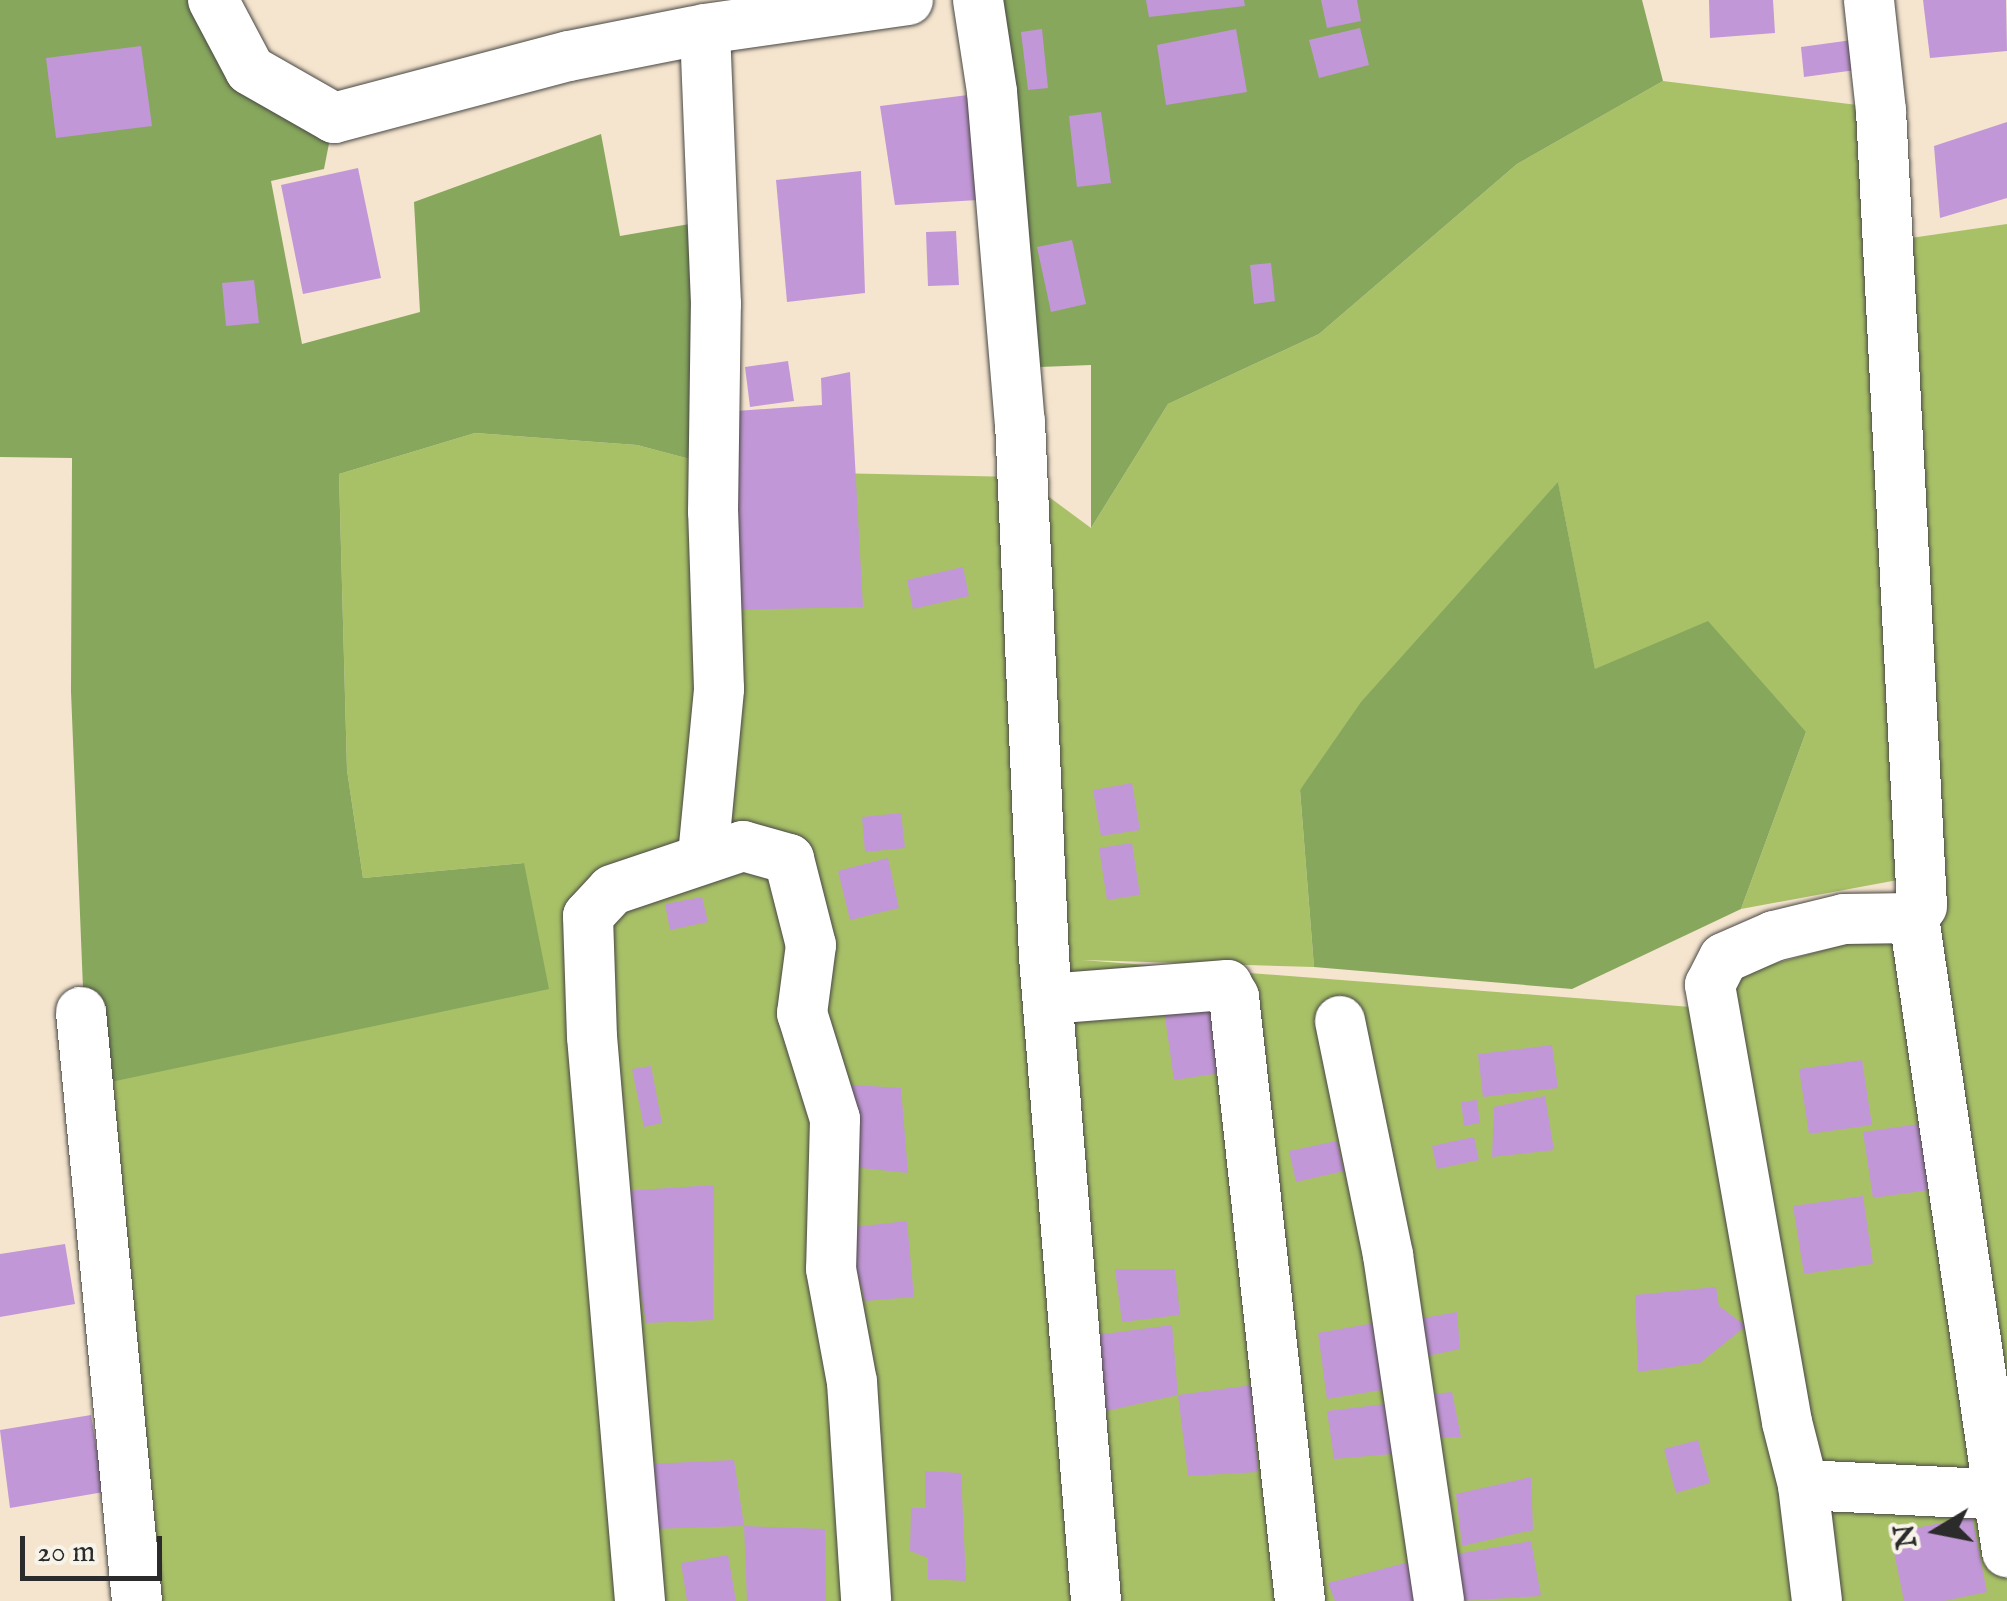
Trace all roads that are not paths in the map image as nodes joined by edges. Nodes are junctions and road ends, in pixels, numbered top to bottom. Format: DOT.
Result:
graph roads {
  1 [pos="213,0"];
  2 [pos="908,0"];
  3 [pos="978,0"];
  4 [pos="1869,0"];
  5 [pos="705,29"];
  6 [pos="703,856"];
  7 [pos="1914,918"];
  8 [pos="1048,1000"];
  9 [pos="81,1012"];
  10 [pos="1340,1021"];
  11 [pos="1803,1485"];
  12 [pos="2004,1496"];
  13 [pos="2007,1552"];
  14 [pos="137,1601"];
  15 [pos="640,1601"];
  16 [pos="866,1601"];
  17 [pos="1096,1601"];
  18 [pos="1300,1601"];
  19 [pos="1438,1601"];
  20 [pos="1817,1601"];
  1 -- 5 [label="street"];
  2 -- 5 [label="street"];
  3 -- 8 [label="street"];
  4 -- 7 [label="street"];
  5 -- 6 [label="street"];
  6 -- 15 [label="street"];
  6 -- 16 [label="street"];
  7 -- 11 [label="street"];
  7 -- 12 [label="street"];
  8 -- 17 [label="street"];
  8 -- 18 [label="street"];
  9 -- 14 [label="street"];
  10 -- 19 [label="street"];
  11 -- 12 [label="street"];
  11 -- 20 [label="street"];
  12 -- 13 [label="street"];
}
